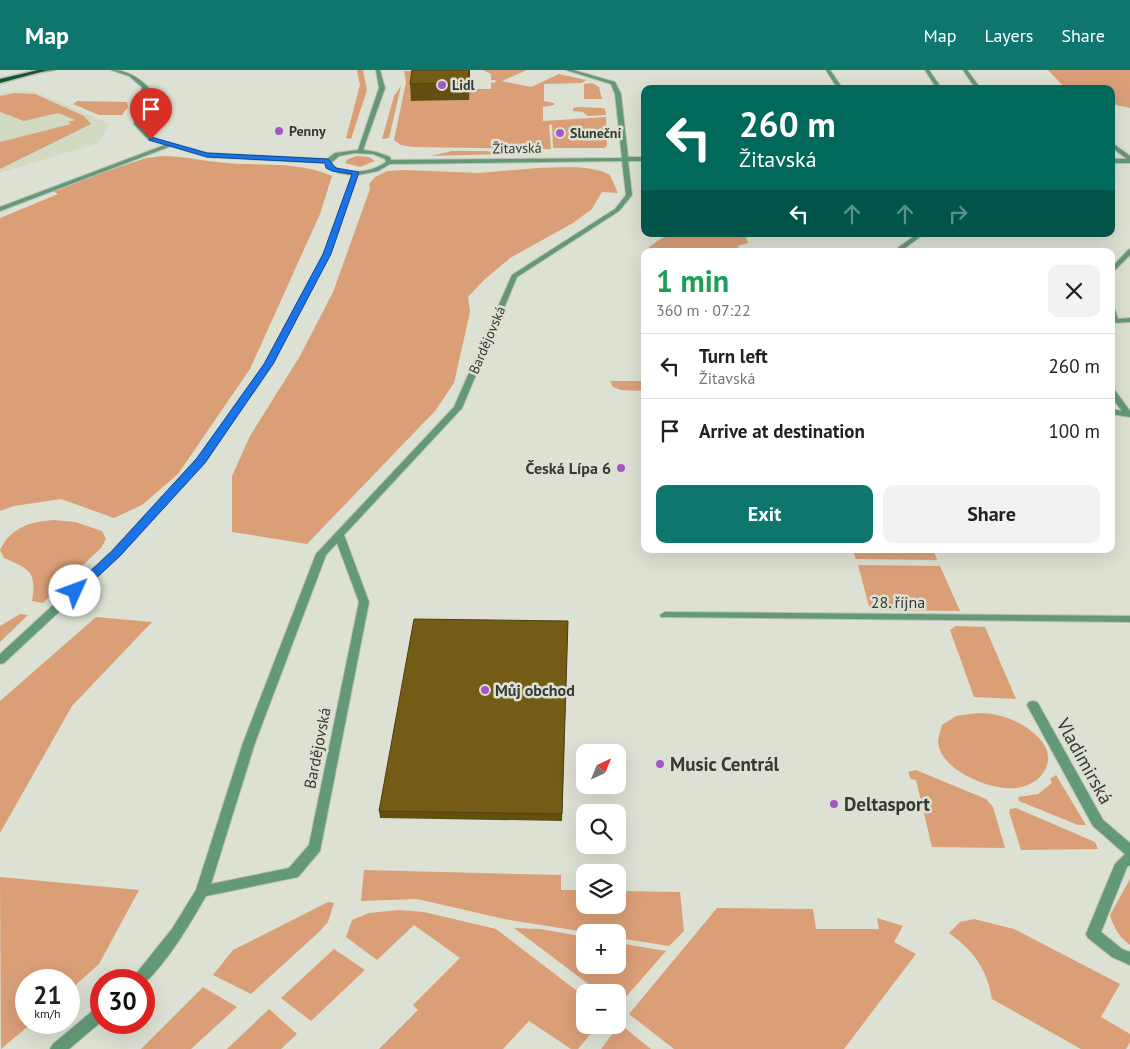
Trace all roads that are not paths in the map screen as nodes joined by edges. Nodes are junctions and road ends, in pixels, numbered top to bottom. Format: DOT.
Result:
graph roads {
  1 [pos="45,70"];
  2 [pos="54,70"];
  3 [pos="113,70"];
  4 [pos="378,70"];
  5 [pos="568,70"];
  6 [pos="828,70"];
  7 [pos="927,70"];
  8 [pos="965,70"];
  9 [pos="36,72"];
  10 [pos="0,80"];
  11 [pos="838,85"];
  12 [pos="937,85"];
  13 [pos="976,85"];
  14 [pos="169,145"];
  15 [pos="1115,147"];
  16 [pos="360,151"];
  17 [pos="626,159"];
  18 [pos="641,159"];
  19 [pos="1130,160"];
  20 [pos="328,161"];
  21 [pos="1115,161"];
  22 [pos="389,162"];
  23 [pos="356,172"];
  24 [pos="0,209"];
  25 [pos="917,237"];
  26 [pos="902,248"];
  27 [pos="1130,252"];
  28 [pos="1115,268"];
  29 [pos="1115,320"];
  30 [pos="1130,320"];
  31 [pos="1115,397"];
  32 [pos="1115,412"];
  33 [pos="1129,416"];
  34 [pos="339,535"];
  35 [pos="665,615"];
  36 [pos="1130,619"];
  37 [pos="0,660"];
  38 [pos="1033,706"];
  39 [pos="1130,852"];
  40 [pos="1130,858"];
  41 [pos="202,891"];
  42 [pos="1130,959"];
  43 [pos="149,969"];
  44 [pos="90,1022"];
  45 [pos="58,1049"];
  1 -- 9 [label="main road"];
  2 -- 9 [label="street"];
  3 -- 14 [label="street, Žitavská"];
  4 -- 16 [label="street"];
  5 -- 17 [label="street"];
  6 -- 11 [label="street"];
  7 -- 12 [label="street"];
  8 -- 13 [label="street"];
  9 -- 10 [label="main road"];
  14 -- 20 [label="street, Žitavská"];
  14 -- 24 [label="street"];
  15 -- 19 [label="street"];
  16 -- 20 [label="street, Žitavská"];
  16 -- 22 [label="street, Žitavská"];
  17 -- 18 [label="street, Žitavská"];
  17 -- 22 [label="street, Žitavská"];
  17 -- 34 [label="street, Bardějovská"];
  19 -- 21 [label="street"];
  20 -- 23 [label="street, Žitavská"];
  22 -- 23 [label="street, Žitavská"];
  23 -- 37 [label="street"];
  25 -- 26 [label="street"];
  27 -- 28 [label="street"];
  29 -- 30 [label="street"];
  31 -- 33 [label="street"];
  32 -- 33 [label="street"];
  34 -- 41 [label="street, Bardějovská"];
  34 -- 41 [label="street, Bardějovská"];
  35 -- 36 [label="street, 28. října"];
  38 -- 39 [label="street, Vladimirská"];
  40 -- 42 [label="street"];
  41 -- 43 [label="street, Bardějovská"];
  44 -- 45 [label="street"];
}
